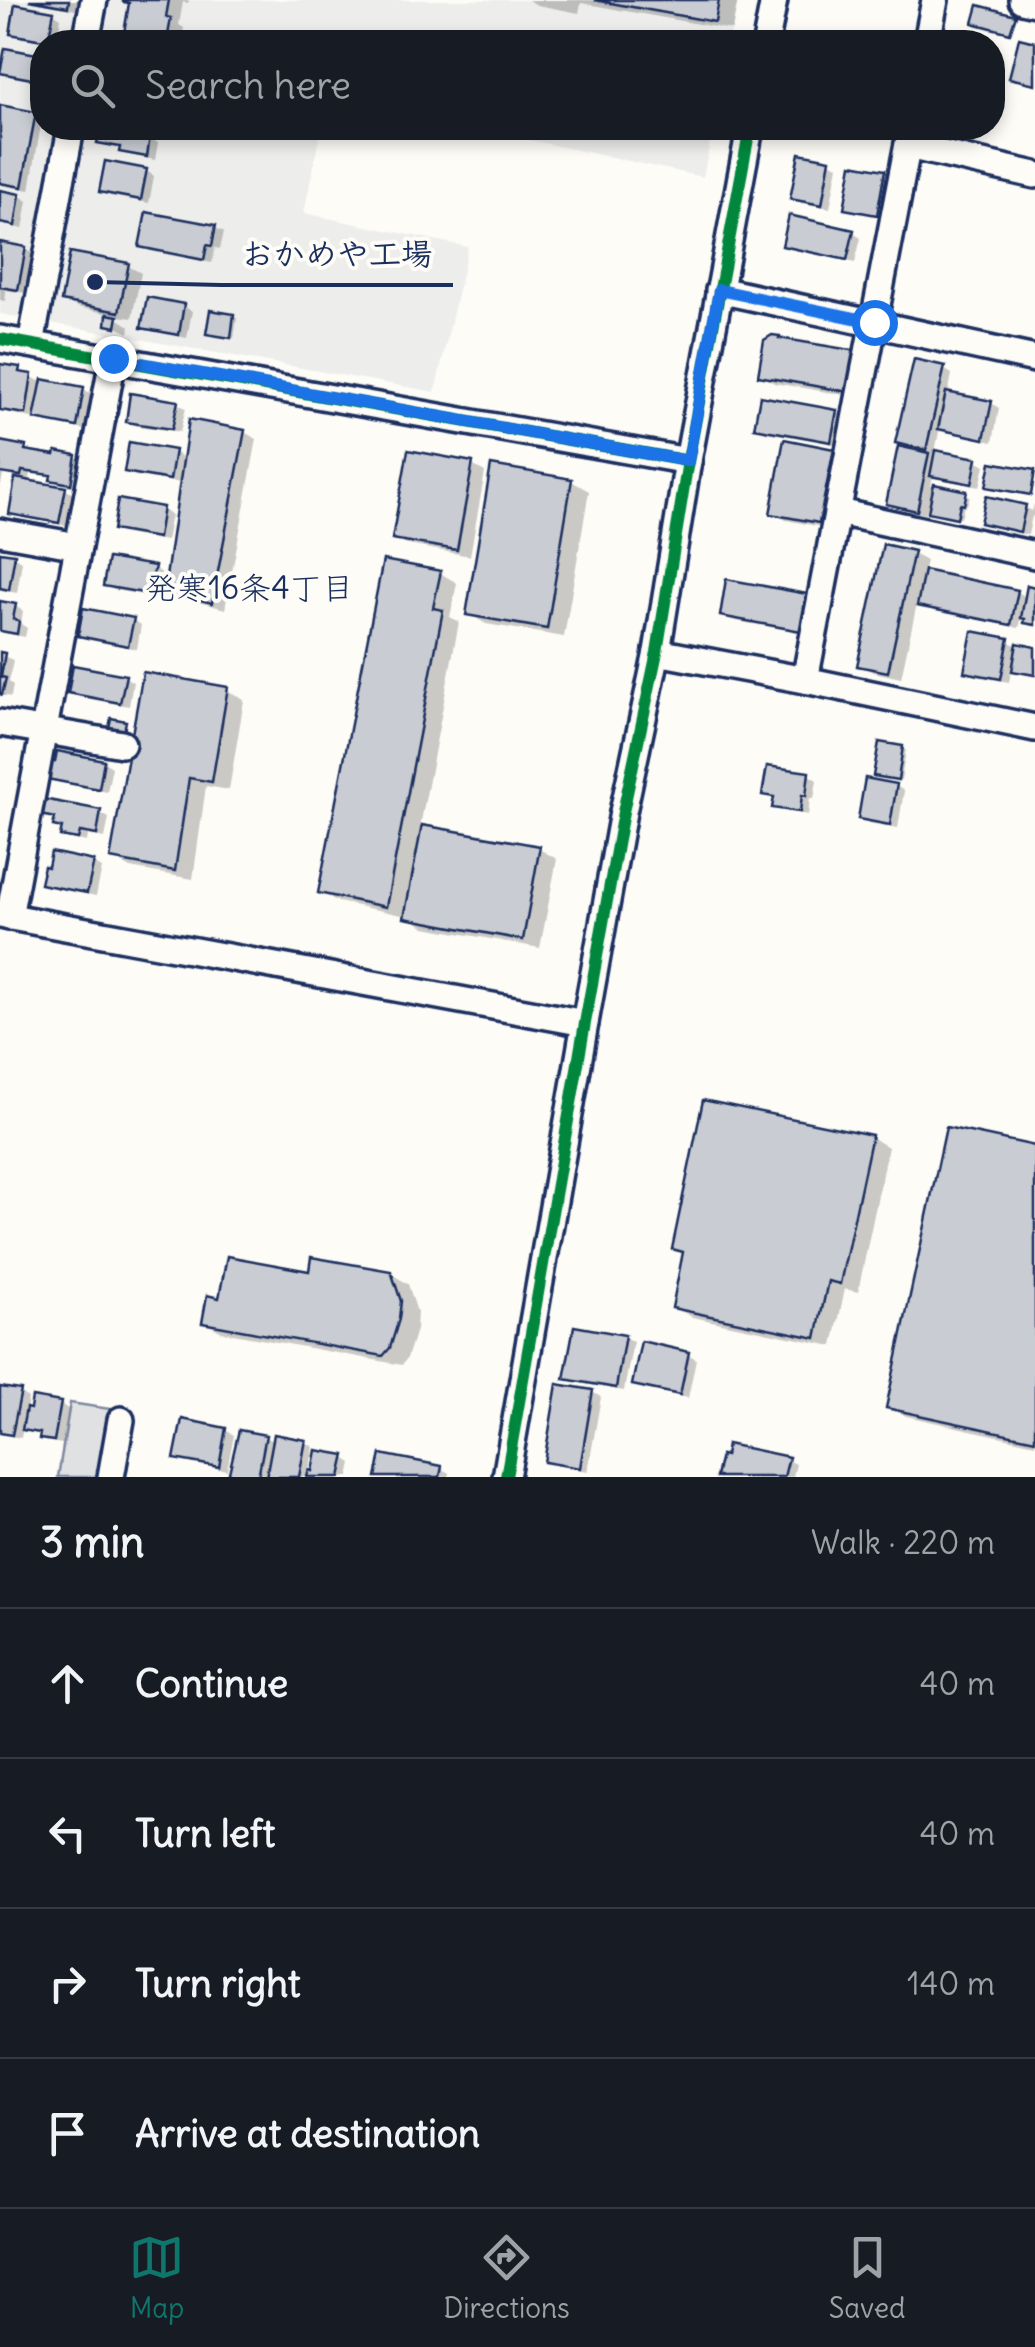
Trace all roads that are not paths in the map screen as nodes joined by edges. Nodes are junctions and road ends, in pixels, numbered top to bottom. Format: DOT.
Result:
graph roads {
  1 [pos="94,0"];
  2 [pos="774,0"];
  3 [pos="935,0"];
  4 [pos="1022,0"];
  5 [pos="1035,3"];
  6 [pos="88,30"];
  7 [pos="768,30"];
  8 [pos="929,30"];
  9 [pos="69,140"];
  10 [pos="748,140"];
  11 [pos="909,140"];
  12 [pos="920,140"];
  13 [pos="1035,175"];
  14 [pos="719,290"];
  15 [pos="874,322"];
  16 [pos="0,338"];
  17 [pos="32,344"];
  18 [pos="113,358"];
  19 [pos="1035,358"];
  20 [pos="688,461"];
  21 [pos="838,512"];
  22 [pos="0,532"];
  23 [pos="78,546"];
  24 [pos="1035,555"];
  25 [pos="657,652"];
  26 [pos="805,680"];
  27 [pos="0,723"];
  28 [pos="1035,728"];
  29 [pos="44,730"];
  30 [pos="122,744"];
  31 [pos="4,916"];
  32 [pos="586,1022"];
  33 [pos="121,1420"];
  34 [pos="111,1477"];
  35 [pos="506,1477"];
  1 -- 6 [label="street"];
  2 -- 7 [label="street"];
  3 -- 8 [label="street"];
  4 -- 5 [label="street"];
  9 -- 17 [label="street"];
  10 -- 14 [label="street"];
  11 -- 15 [label="street"];
  12 -- 13 [label="street"];
  14 -- 15 [label="street"];
  14 -- 20 [label="street"];
  15 -- 19 [label="street"];
  15 -- 21 [label="street"];
  16 -- 17 [label="street"];
  17 -- 18 [label="street"];
  18 -- 20 [label="street"];
  18 -- 23 [label="street"];
  20 -- 25 [label="street"];
  21 -- 24 [label="street"];
  21 -- 26 [label="street"];
  22 -- 23 [label="street"];
  23 -- 29 [label="street"];
  25 -- 26 [label="street"];
  25 -- 32 [label="street"];
  26 -- 28 [label="street"];
  27 -- 29 [label="street"];
  29 -- 30 [label="street"];
  29 -- 31 [label="street"];
  31 -- 32 [label="street"];
  32 -- 35 [label="street"];
  33 -- 34 [label="street"];
}
